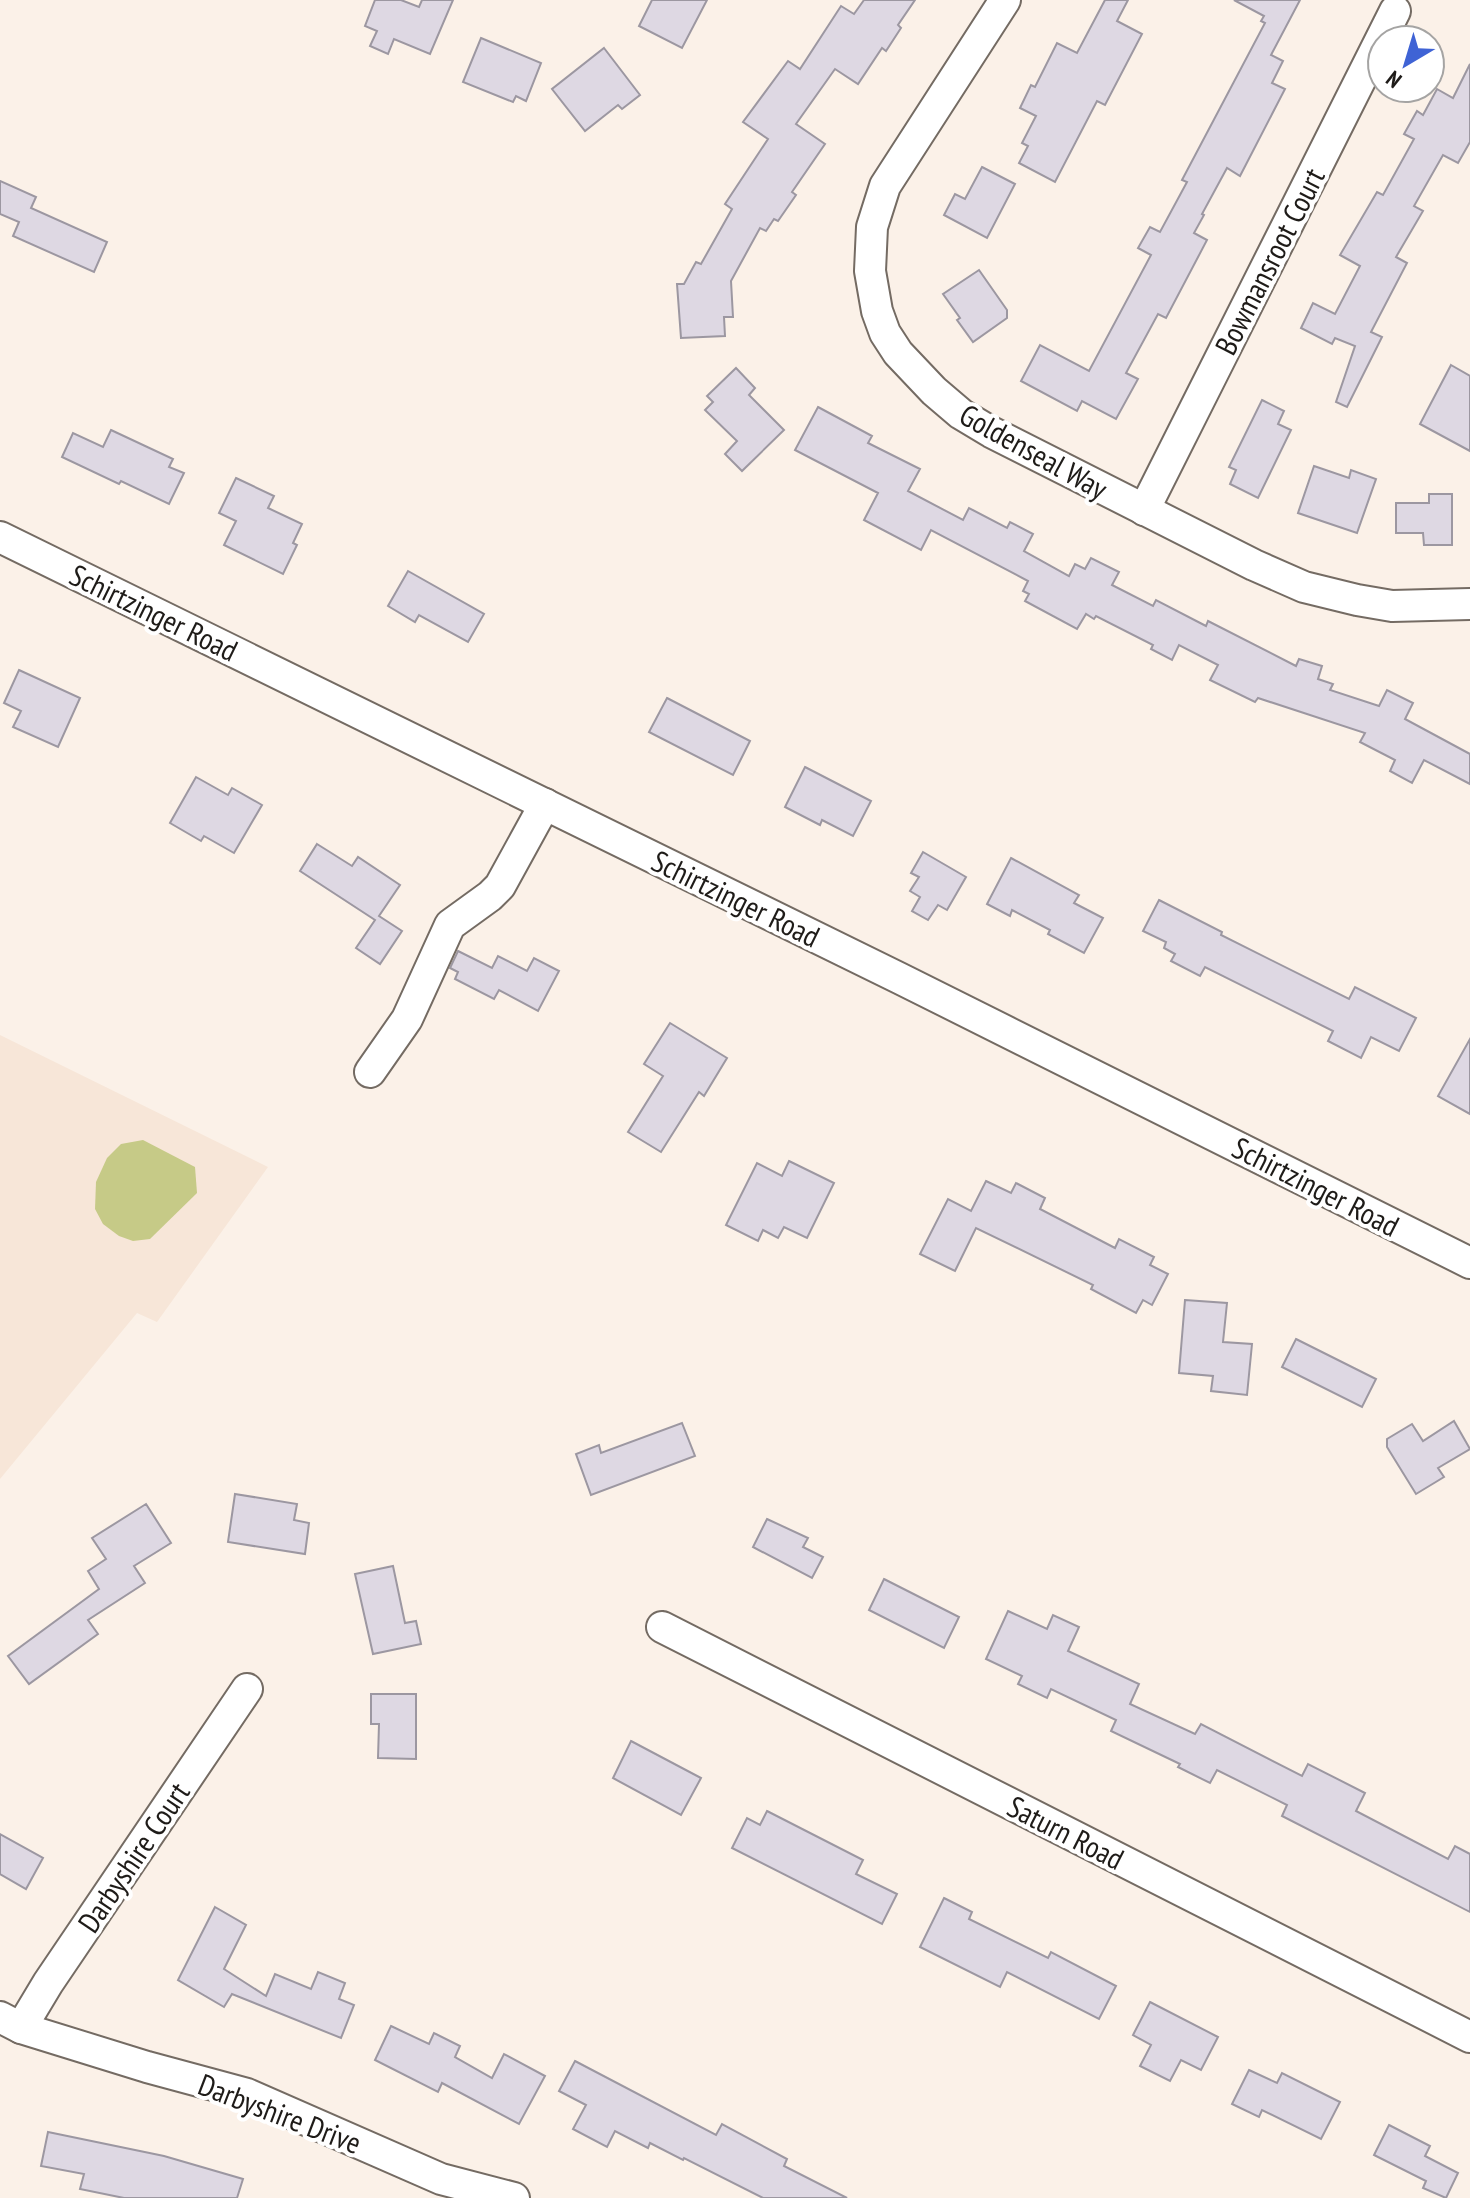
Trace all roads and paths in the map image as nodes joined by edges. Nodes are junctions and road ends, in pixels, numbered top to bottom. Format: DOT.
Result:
graph roads {
  1 [pos="1005,0"];
  2 [pos="1395,11"];
  3 [pos="1144,510"];
  4 [pos="0,537"];
  5 [pos="1470,604"];
  6 [pos="545,804"];
  7 [pos="370,1072"];
  8 [pos="1470,1263"];
  9 [pos="662,1627"];
  10 [pos="247,1689"];
  11 [pos="11,2023"];
  12 [pos="1470,2037"];
  13 [pos="514,2198"];
  1 -- 3 [label="street, Goldenseal Way"];
  2 -- 3 [label="street, Bowmansroot Court"];
  3 -- 5 [label="street, Goldenseal Way"];
  4 -- 6 [label="street, Schirtzinger Road"];
  6 -- 7 [label="street"];
  6 -- 8 [label="street, Schirtzinger Road"];
  9 -- 12 [label="street, Saturn Road"];
  10 -- 11 [label="street, Darbyshire Court"];
  11 -- 13 [label="street, Darbyshire Drive"];
}
